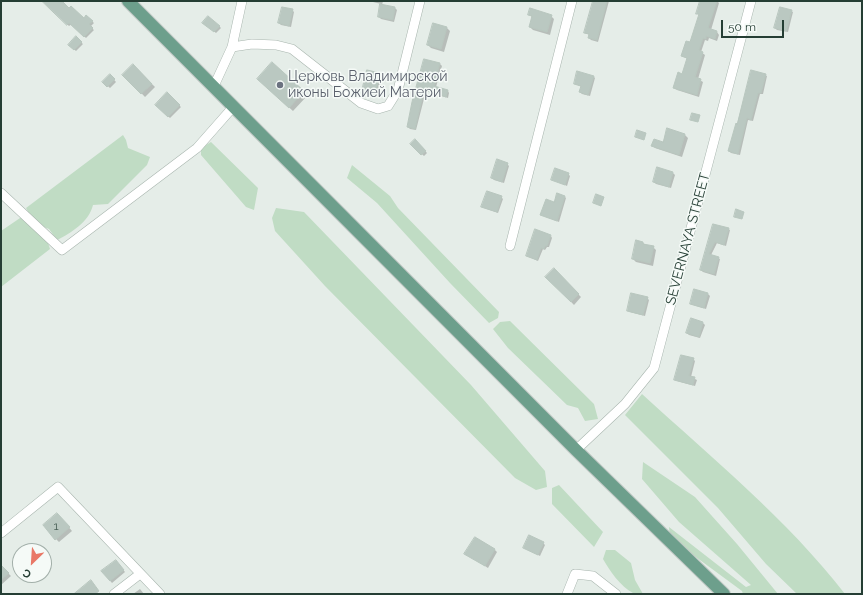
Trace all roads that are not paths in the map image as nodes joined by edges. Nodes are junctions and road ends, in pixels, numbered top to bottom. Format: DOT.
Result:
graph roads {
  1 [pos="128,1"];
  2 [pos="242,1"];
  3 [pos="420,1"];
  4 [pos="572,1"];
  5 [pos="751,1"];
  6 [pos="232,47"];
  7 [pos="214,86"];
  8 [pos="234,106"];
  9 [pos="1,192"];
  10 [pos="510,246"];
  11 [pos="576,450"];
  12 [pos="1,533"];
  13 [pos="140,574"];
  14 [pos="114,594"];
  15 [pos="160,594"];
  16 [pos="567,594"];
  17 [pos="616,594"];
  18 [pos="724,594"];
  1 -- 7 [label="main road"];
  2 -- 6 [label="street"];
  3 -- 6 [label="street"];
  4 -- 10 [label="street"];
  5 -- 11 [label="street, SEVERNAYA STREET"];
  6 -- 7 [label="street"];
  7 -- 8 [label="main road"];
  8 -- 9 [label="street"];
  8 -- 11 [label="main road"];
  11 -- 18 [label="main road"];
  12 -- 13 [label="street"];
  13 -- 14 [label="street"];
  13 -- 15 [label="street"];
  16 -- 17 [label="street"];
}
